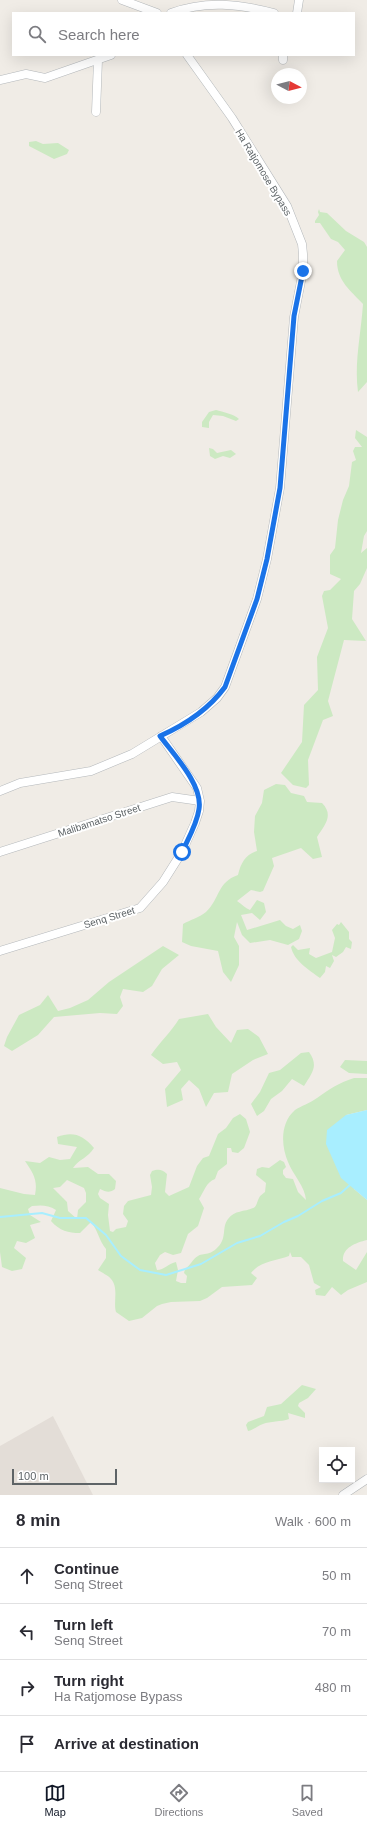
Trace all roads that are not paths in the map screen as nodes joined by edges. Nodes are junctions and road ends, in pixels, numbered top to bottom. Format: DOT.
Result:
graph roads {
  1 [pos="122,0"];
  2 [pos="299,0"];
  3 [pos="153,12"];
  4 [pos="174,12"];
  5 [pos="270,12"];
  6 [pos="297,12"];
  7 [pos="108,56"];
  8 [pos="188,56"];
  9 [pos="98,60"];
  10 [pos="0,80"];
  11 [pos="96,112"];
  12 [pos="160,736"];
  13 [pos="0,791"];
  14 [pos="200,801"];
  15 [pos="0,852"];
  16 [pos="0,951"];
  17 [pos="367,1479"];
  18 [pos="343,1495"];
  1 -- 3 [label="street"];
  2 -- 6 [label="street"];
  4 -- 5 [label="street"];
  7 -- 9 [label="street"];
  8 -- 12 [label="street, Ha Ratjomose Bypass"];
  9 -- 10 [label="street"];
  9 -- 11 [label="street"];
  12 -- 13 [label="street, Ha Ratjomose Bypass"];
  12 -- 14 [label="street"];
  14 -- 15 [label="street, Malibamatso Street"];
  14 -- 16 [label="street, Senq Street"];
  17 -- 18 [label="street"];
}
